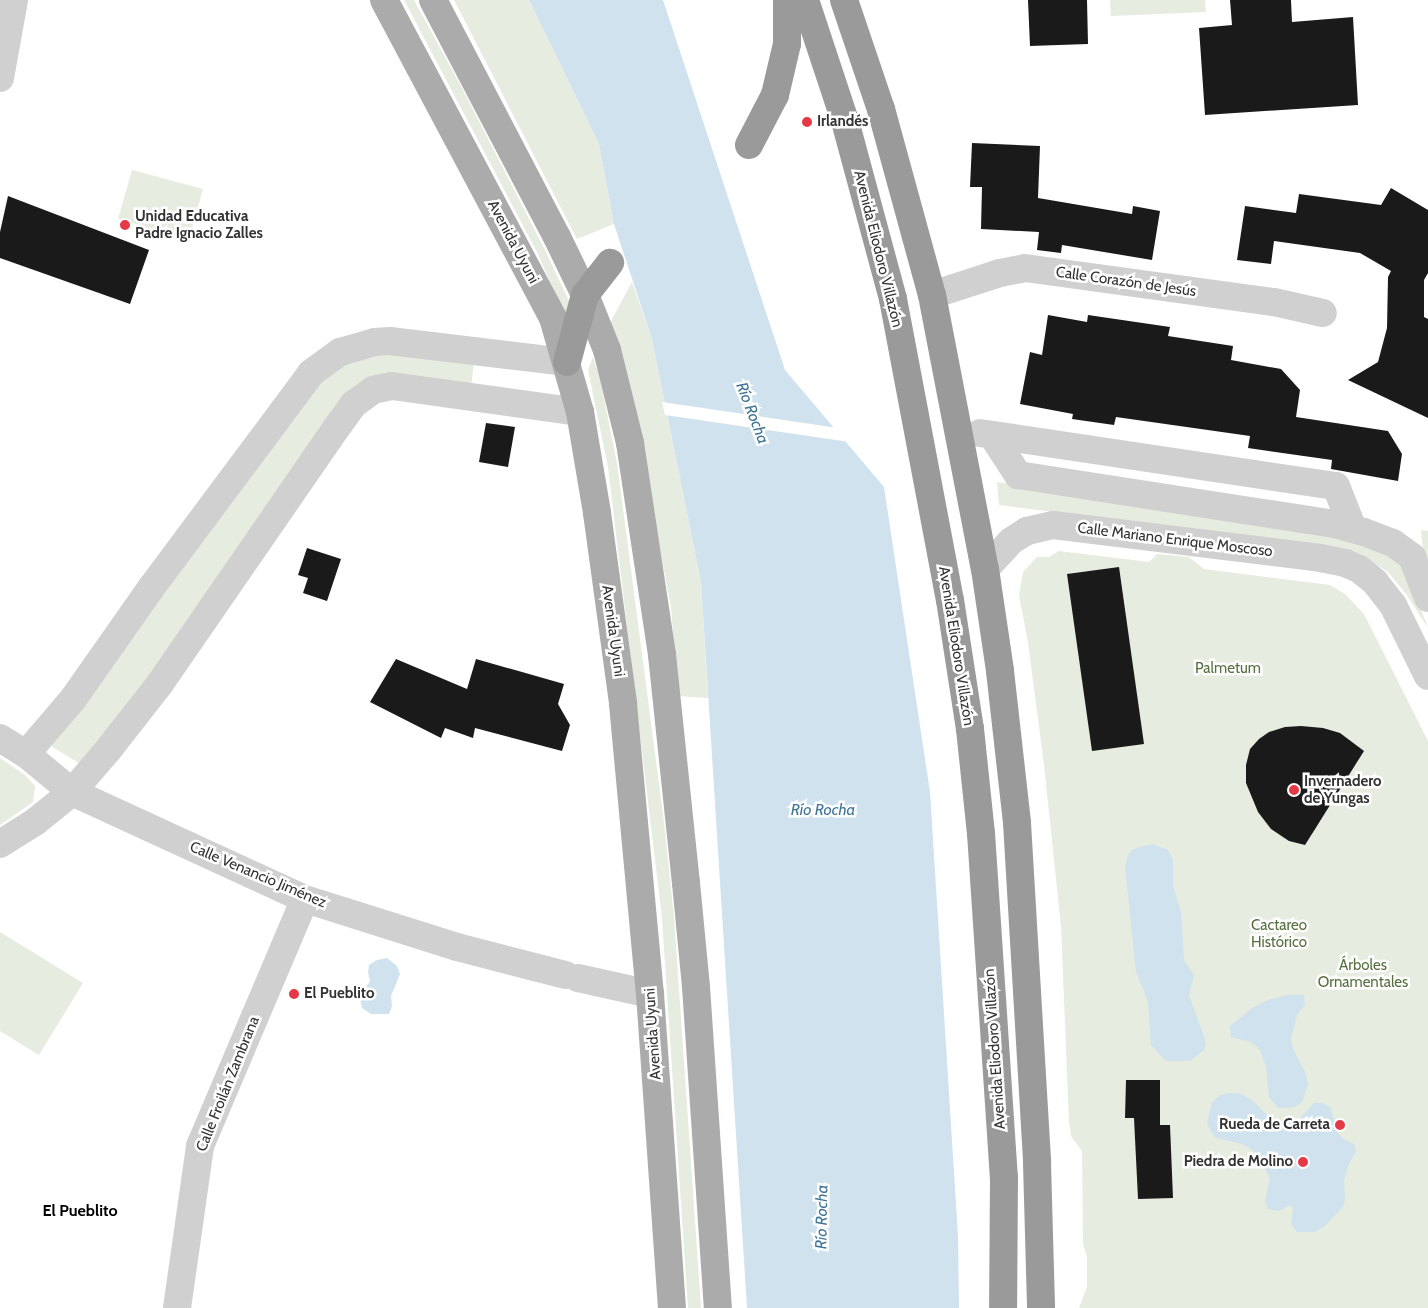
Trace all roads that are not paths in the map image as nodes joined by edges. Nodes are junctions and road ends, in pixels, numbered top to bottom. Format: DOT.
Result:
graph roads {
  1 [pos="14,0"];
  2 [pos="384,0"];
  3 [pos="433,0"];
  4 [pos="787,0"];
  5 [pos="805,0"];
  6 [pos="844,0"];
  7 [pos="0,78"];
  8 [pos="749,145"];
  9 [pos="610,264"];
  10 [pos="585,295"];
  11 [pos="932,295"];
  12 [pos="1323,313"];
  13 [pos="567,362"];
  14 [pos="580,412"];
  15 [pos="959,430"];
  16 [pos="992,435"];
  17 [pos="1353,529"];
  18 [pos="985,569"];
  19 [pos="1428,598"];
  20 [pos="1428,676"];
  21 [pos="0,738"];
  22 [pos="26,754"];
  23 [pos="72,792"];
  24 [pos="0,844"];
  25 [pos="305,899"];
  26 [pos="650,994"];
  27 [pos="177,1308"];
  28 [pos="672,1308"];
  29 [pos="718,1308"];
  30 [pos="1003,1308"];
  31 [pos="1041,1308"];
  1 -- 7 [label="street"];
  2 -- 13 [label="main road, Avenida Uyuni"];
  3 -- 10 [label="main road"];
  4 -- 8 [label="highway"];
  5 -- 30 [label="highway, Avenida Eliodoro Villazón"];
  6 -- 11 [label="highway"];
  9 -- 10 [label="highway"];
  10 -- 13 [label="highway"];
  10 -- 29 [label="main road"];
  11 -- 12 [label="street, Calle Corazón de Jesús"];
  11 -- 15 [label="highway"];
  13 -- 14 [label="main road, Avenida Uyuni"];
  13 -- 22 [label="street"];
  14 -- 23 [label="street"];
  14 -- 26 [label="main road, Avenida Uyuni"];
  15 -- 16 [label="street"];
  15 -- 18 [label="highway"];
  16 -- 17 [label="street"];
  16 -- 17 [label="street"];
  17 -- 19 [label="street"];
  18 -- 20 [label="street, Calle Mariano Enrique Moscoso"];
  18 -- 31 [label="highway"];
  21 -- 22 [label="street, Calle Venancio Jiménez"];
  22 -- 23 [label="street, Calle Venancio Jiménez"];
  23 -- 24 [label="street"];
  23 -- 25 [label="street, Calle Venancio Jiménez"];
  25 -- 26 [label="street, Calle Venancio Jiménez"];
  25 -- 27 [label="street, Calle Froilán Zambrana"];
  26 -- 28 [label="main road, Avenida Uyuni"];
}
